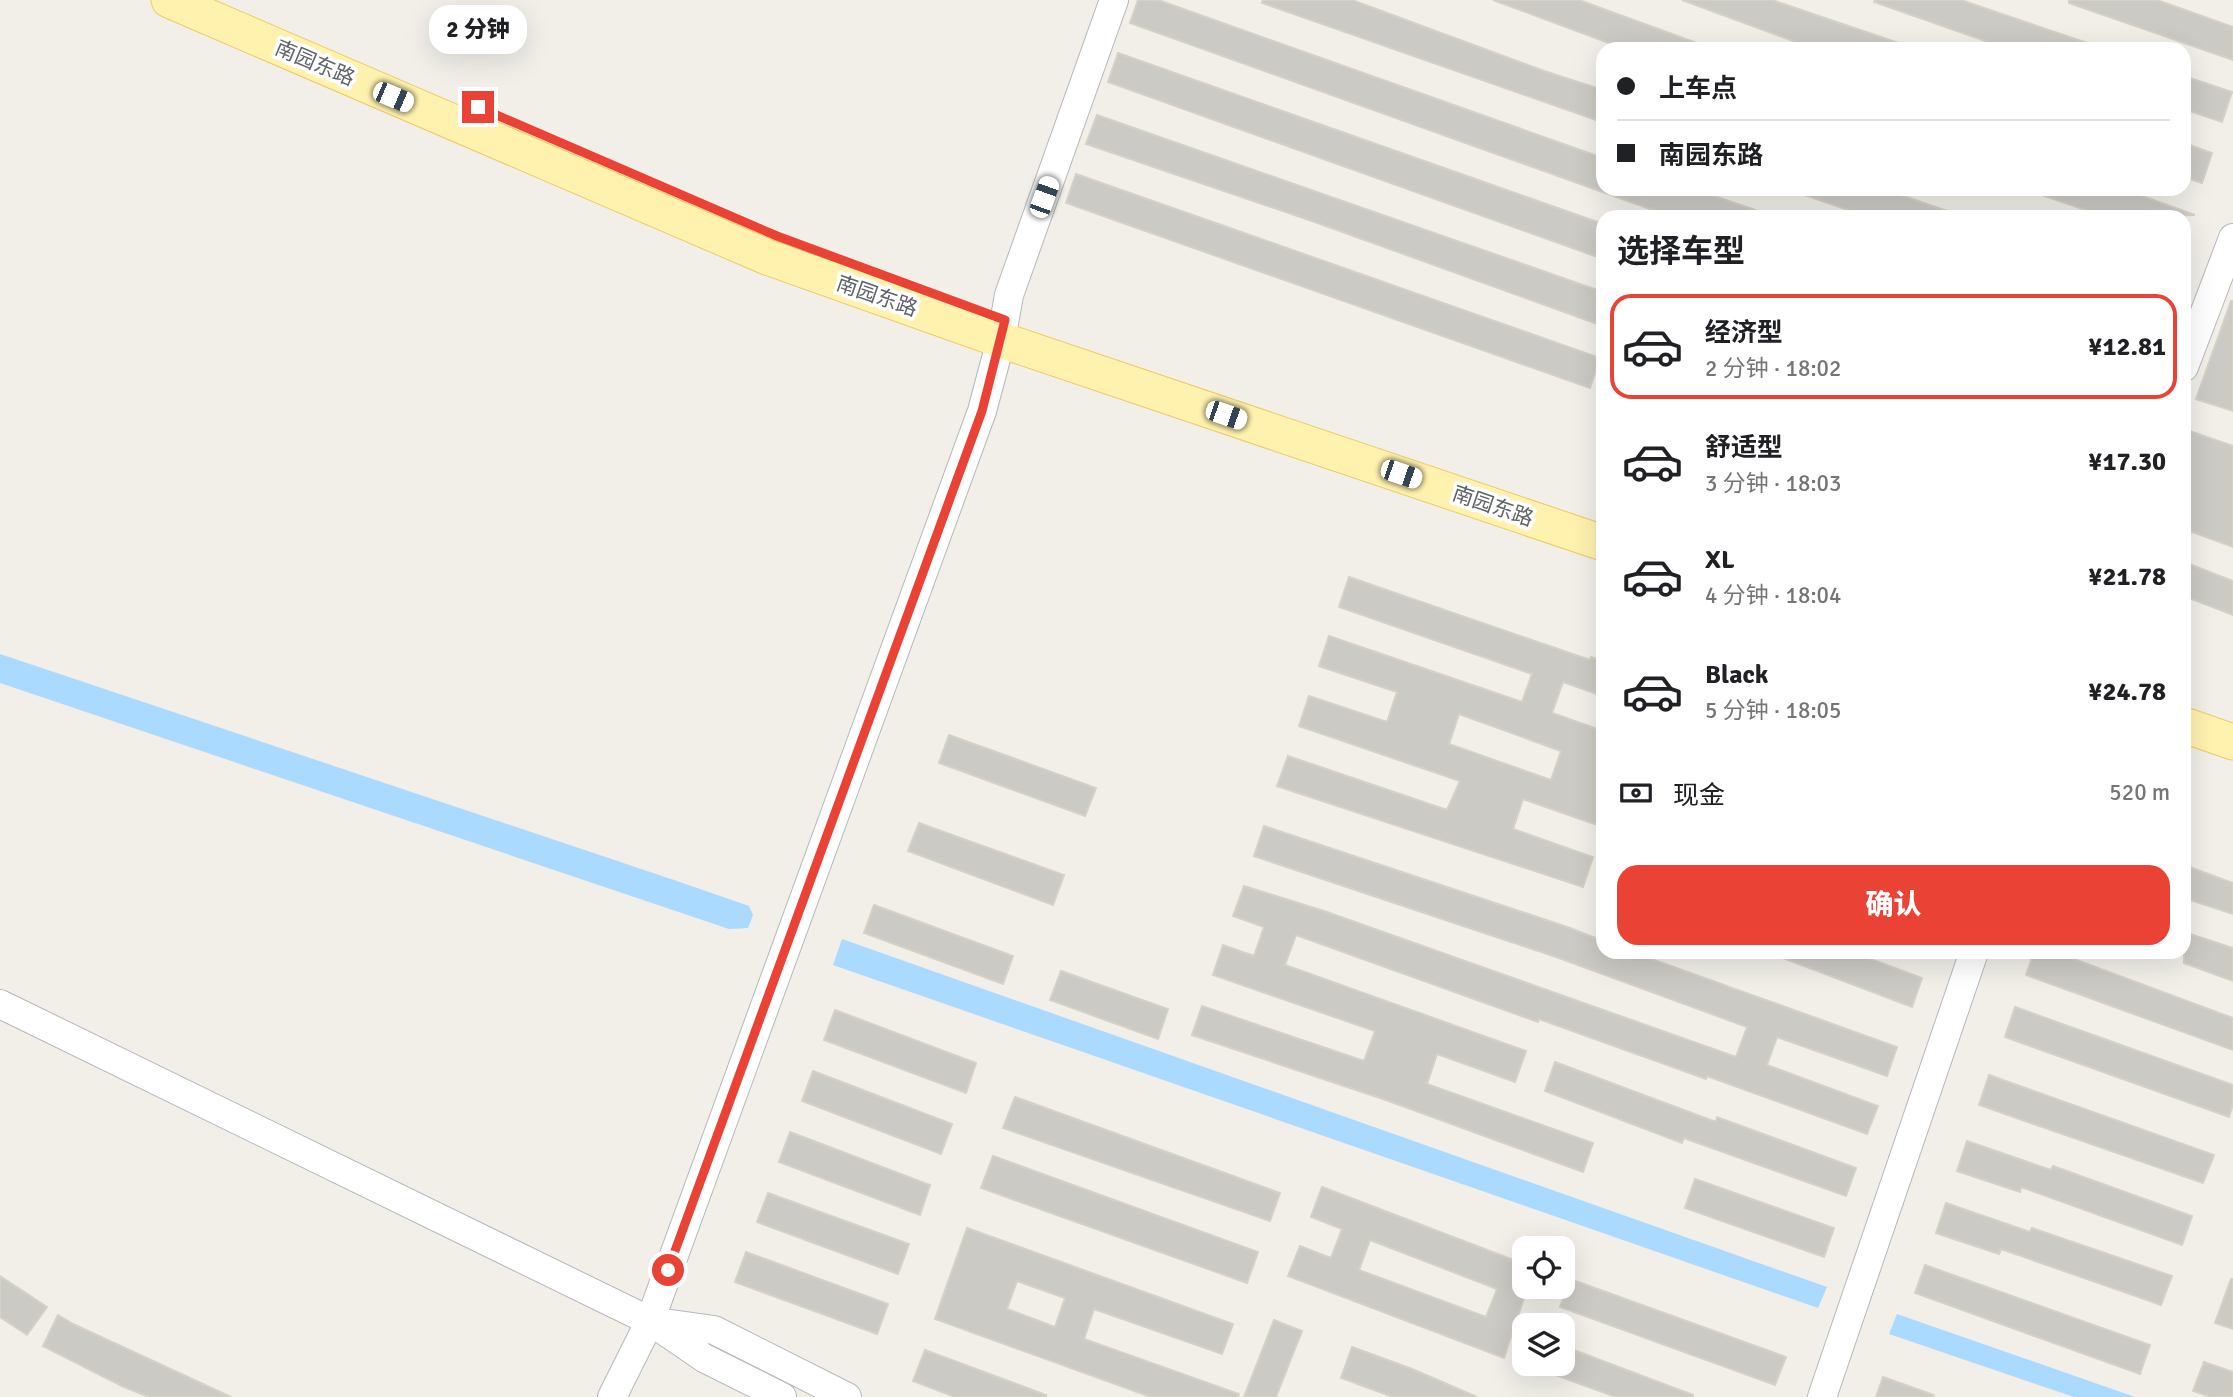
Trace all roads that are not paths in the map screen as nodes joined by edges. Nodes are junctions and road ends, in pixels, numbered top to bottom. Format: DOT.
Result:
graph roads {
  1 [pos="169,0"];
  2 [pos="229,0"];
  3 [pos="1114,0"];
  4 [pos="2233,238"];
  5 [pos="1003,330"];
  6 [pos="2191,349"];
  7 [pos="1596,524"];
  8 [pos="1596,541"];
  9 [pos="2191,727"];
  10 [pos="2233,742"];
  11 [pos="2191,746"];
  12 [pos="2233,761"];
  13 [pos="1972,959"];
  14 [pos="0,1004"];
  15 [pos="650,1321"];
  16 [pos="612,1397"];
  17 [pos="782,1397"];
  18 [pos="847,1397"];
  19 [pos="1822,1397"];
  1 -- 5 [label="main road, 南园东路"];
  2 -- 5 [label="main road, 南园东路"];
  3 -- 5 [label="street"];
  4 -- 6 [label="street"];
  5 -- 7 [label="main road, 南园东路"];
  5 -- 8 [label="main road, 南园东路"];
  5 -- 15 [label="street"];
  9 -- 10 [label="main road"];
  11 -- 12 [label="main road"];
  13 -- 19 [label="street"];
  14 -- 15 [label="street"];
  15 -- 16 [label="street"];
  15 -- 17 [label="street"];
  15 -- 18 [label="street"];
}
